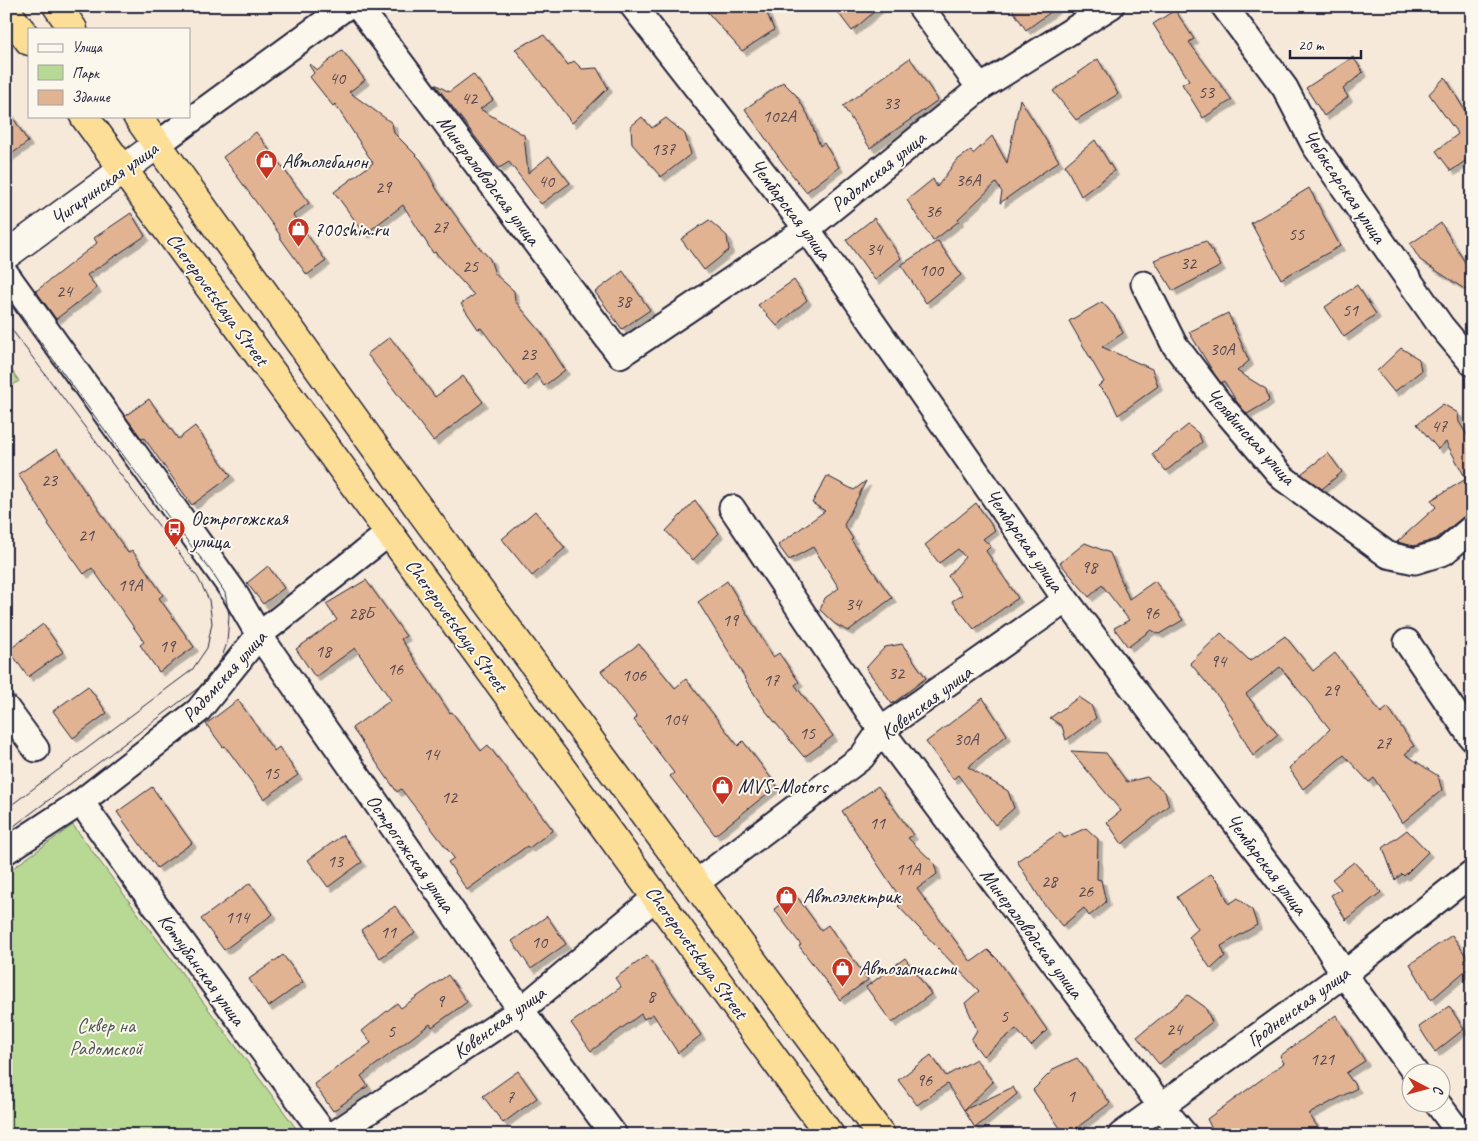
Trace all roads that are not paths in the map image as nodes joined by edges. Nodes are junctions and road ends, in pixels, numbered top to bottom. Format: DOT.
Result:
graph roads {
  1 [pos="56,6"];
  2 [pos="347,6"];
  3 [pos="358,6"];
  4 [pos="633,6"];
  5 [pos="920,6"];
  6 [pos="1111,6"];
  7 [pos="1224,6"];
  8 [pos="6,10"];
  9 [pos="72,28"];
  10 [pos="28,40"];
  11 [pos="980,88"];
  12 [pos="85,118"];
  13 [pos="139,118"];
  14 [pos="158,144"];
  15 [pos="123,169"];
  16 [pos="808,229"];
  17 [pos="6,255"];
  18 [pos="6,274"];
  19 [pos="1144,284"];
  20 [pos="620,355"];
  21 [pos="1472,363"];
  22 [pos="732,508"];
  23 [pos="1472,528"];
  24 [pos="389,532"];
  25 [pos="1066,600"];
  26 [pos="258,635"];
  27 [pos="1407,642"];
  28 [pos="6,708"];
  29 [pos="881,730"];
  30 [pos="1472,738"];
  31 [pos="36,749"];
  32 [pos="82,802"];
  33 [pos="6,851"];
  34 [pos="1472,873"];
  35 [pos="696,884"];
  36 [pos="656,897"];
  37 [pos="1344,974"];
  38 [pos="521,1010"];
  39 [pos="1409,1064"];
  40 [pos="1161,1106"];
  41 [pos="1445,1114"];
  42 [pos="325,1135"];
  43 [pos="334,1135"];
  44 [pos="614,1135"];
  45 [pos="830,1135"];
  46 [pos="881,1135"];
  47 [pos="1121,1135"];
  48 [pos="1186,1135"];
  49 [pos="1461,1135"];
  1 -- 9 [label="highway"];
  2 -- 14 [label="street, Чигиринская улица"];
  3 -- 20 [label="street, Минераловодская улица"];
  4 -- 16 [label="street, Чембарская улица"];
  5 -- 11 [label="street"];
  6 -- 11 [label="street, Радомская улица"];
  7 -- 21 [label="street, Чебоксарская улица"];
  8 -- 10 [label="highway"];
  11 -- 16 [label="street, Радомская улица"];
  12 -- 15 [label="highway, Cherepovetskaya Street"];
  13 -- 14 [label="highway, Cherepovetskaya Street"];
  14 -- 15 [label="street, Чигиринская улица"];
  14 -- 35 [label="highway, Cherepovetskaya Street"];
  15 -- 17 [label="street, Чигиринская улица"];
  15 -- 24 [label="highway, Cherepovetskaya Street"];
  16 -- 20 [label="street, Радомская улица"];
  16 -- 25 [label="street, Чембарская улица"];
  18 -- 26 [label="street, Острогожская улица"];
  19 -- 23 [label="street, Челябинская улица"];
  22 -- 29 [label="street, Минераловодская улица"];
  24 -- 26 [label="street, Радомская улица"];
  24 -- 36 [label="highway, Cherepovetskaya Street"];
  25 -- 29 [label="street, Ковенская улица"];
  25 -- 37 [label="street, Чембарская улица"];
  26 -- 32 [label="street, Радомская улица"];
  26 -- 38 [label="street, Острогожская улица"];
  27 -- 30 [label="street"];
  28 -- 31 [label="street"];
  29 -- 35 [label="street, Ковенская улица"];
  29 -- 40 [label="street, Минераловодская улица"];
  32 -- 33 [label="street, Радомская улица"];
  32 -- 42 [label="street, Котлубанская улица"];
  34 -- 37 [label="street, Гродненская улица"];
  35 -- 46 [label="highway, Cherepovetskaya Street"];
  36 -- 38 [label="street, Ковенская улица"];
  36 -- 45 [label="highway, Cherepovetskaya Street"];
  37 -- 39 [label="street, Чембарская улица"];
  37 -- 40 [label="street, Гродненская улица"];
  38 -- 43 [label="street, Ковенская улица"];
  38 -- 44 [label="street, Острогожская улица"];
  40 -- 47 [label="street, Гродненская улица"];
  40 -- 48 [label="street, Минераловодская улица"];
  41 -- 49 [label="street"];
}
